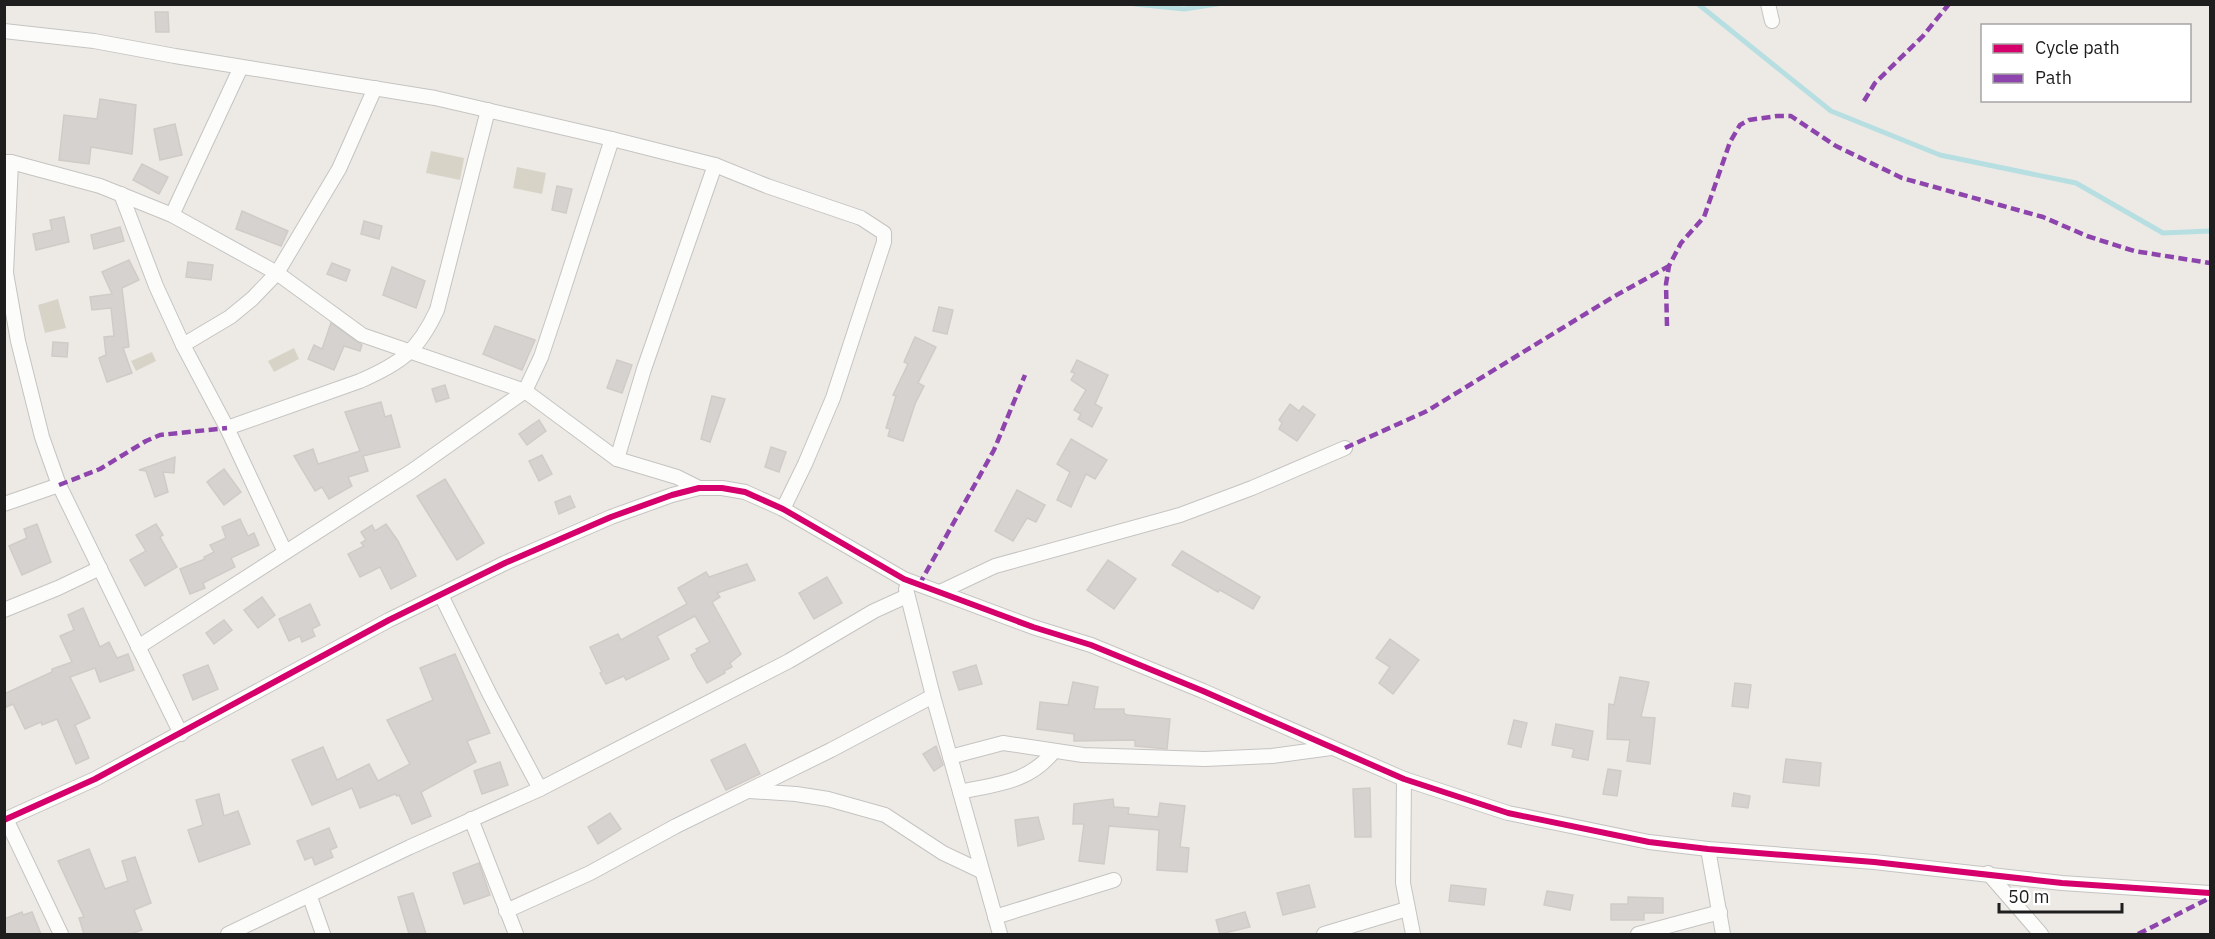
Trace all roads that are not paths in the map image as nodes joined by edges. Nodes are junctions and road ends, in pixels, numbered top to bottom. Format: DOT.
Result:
graph roads {
  1 [pos="1768,4"];
  2 [pos="1772,21"];
  3 [pos="4,31"];
  4 [pos="241,66"];
  5 [pos="375,88"];
  6 [pos="488,110"];
  7 [pos="612,139"];
  8 [pos="8,162"];
  9 [pos="715,165"];
  10 [pos="121,194"];
  11 [pos="172,215"];
  12 [pos="5,273"];
  13 [pos="277,273"];
  14 [pos="183,345"];
  15 [pos="411,352"];
  16 [pos="525,391"];
  17 [pos="226,428"];
  18 [pos="1345,448"];
  19 [pos="617,459"];
  20 [pos="59,485"];
  21 [pos="699,488"];
  22 [pos="4,504"];
  23 [pos="783,509"];
  24 [pos="285,552"];
  25 [pos="100,568"];
  26 [pos="904,579"];
  27 [pos="940,592"];
  28 [pos="441,595"];
  29 [pos="907,596"];
  30 [pos="4,610"];
  31 [pos="138,646"];
  32 [pos="933,696"];
  33 [pos="182,734"];
  34 [pos="1331,748"];
  35 [pos="1054,751"];
  36 [pos="950,757"];
  37 [pos="1404,779"];
  38 [pos="540,789"];
  39 [pos="746,790"];
  40 [pos="960,792"];
  41 [pos="471,819"];
  42 [pos="5,820"];
  43 [pos="1708,849"];
  44 [pos="981,871"];
  45 [pos="1988,873"];
  46 [pos="1114,880"];
  47 [pos="2211,893"];
  48 [pos="310,897"];
  49 [pos="1407,909"];
  50 [pos="507,911"];
  51 [pos="1720,912"];
  52 [pos="995,917"];
  53 [pos="61,934"];
  54 [pos="228,934"];
  55 [pos="323,934"];
  56 [pos="516,934"];
  57 [pos="1000,934"];
  58 [pos="1324,934"];
  59 [pos="1413,934"];
  60 [pos="1638,934"];
  61 [pos="1723,934"];
  62 [pos="2041,934"];
  1 -- 2 [label="street"];
  3 -- 4 [label="street"];
  4 -- 5 [label="street"];
  4 -- 11 [label="street"];
  5 -- 6 [label="street"];
  5 -- 13 [label="street"];
  6 -- 7 [label="street"];
  6 -- 15 [label="street"];
  7 -- 9 [label="street"];
  7 -- 16 [label="street"];
  8 -- 10 [label="street"];
  8 -- 12 [label="street"];
  9 -- 19 [label="street"];
  9 -- 23 [label="street"];
  10 -- 11 [label="street"];
  10 -- 14 [label="street"];
  11 -- 13 [label="street"];
  12 -- 20 [label="street"];
  13 -- 14 [label="street"];
  13 -- 15 [label="street"];
  14 -- 17 [label="street"];
  15 -- 16 [label="street"];
  15 -- 17 [label="street"];
  16 -- 19 [label="street"];
  16 -- 24 [label="street"];
  17 -- 24 [label="street"];
  18 -- 27 [label="street"];
  19 -- 21 [label="street"];
  20 -- 22 [label="street"];
  20 -- 25 [label="street"];
  21 -- 23 [label="street"];
  21 -- 28 [label="street"];
  23 -- 26 [label="street"];
  24 -- 31 [label="street"];
  25 -- 30 [label="street"];
  25 -- 31 [label="street"];
  26 -- 27 [label="street"];
  26 -- 29 [label="street"];
  27 -- 34 [label="street"];
  28 -- 33 [label="street"];
  28 -- 38 [label="street"];
  29 -- 32 [label="street"];
  29 -- 38 [label="street"];
  31 -- 33 [label="street"];
  32 -- 36 [label="street"];
  32 -- 39 [label="street"];
  33 -- 42 [label="street"];
  34 -- 35 [label="street"];
  34 -- 37 [label="street"];
  35 -- 36 [label="street"];
  35 -- 40 [label="street"];
  36 -- 40 [label="street"];
  37 -- 43 [label="street"];
  37 -- 49 [label="street"];
  38 -- 41 [label="street"];
  39 -- 44 [label="street"];
  39 -- 50 [label="street"];
  40 -- 44 [label="street"];
  41 -- 48 [label="street"];
  41 -- 50 [label="street"];
  42 -- 53 [label="street"];
  43 -- 45 [label="street"];
  43 -- 51 [label="street"];
  44 -- 52 [label="street"];
  45 -- 47 [label="street"];
  45 -- 62 [label="street"];
  46 -- 52 [label="street"];
  48 -- 54 [label="street"];
  48 -- 55 [label="street"];
  49 -- 58 [label="street"];
  49 -- 59 [label="street"];
  50 -- 56 [label="street"];
  51 -- 60 [label="street"];
  51 -- 61 [label="street"];
  52 -- 57 [label="street"];
}
